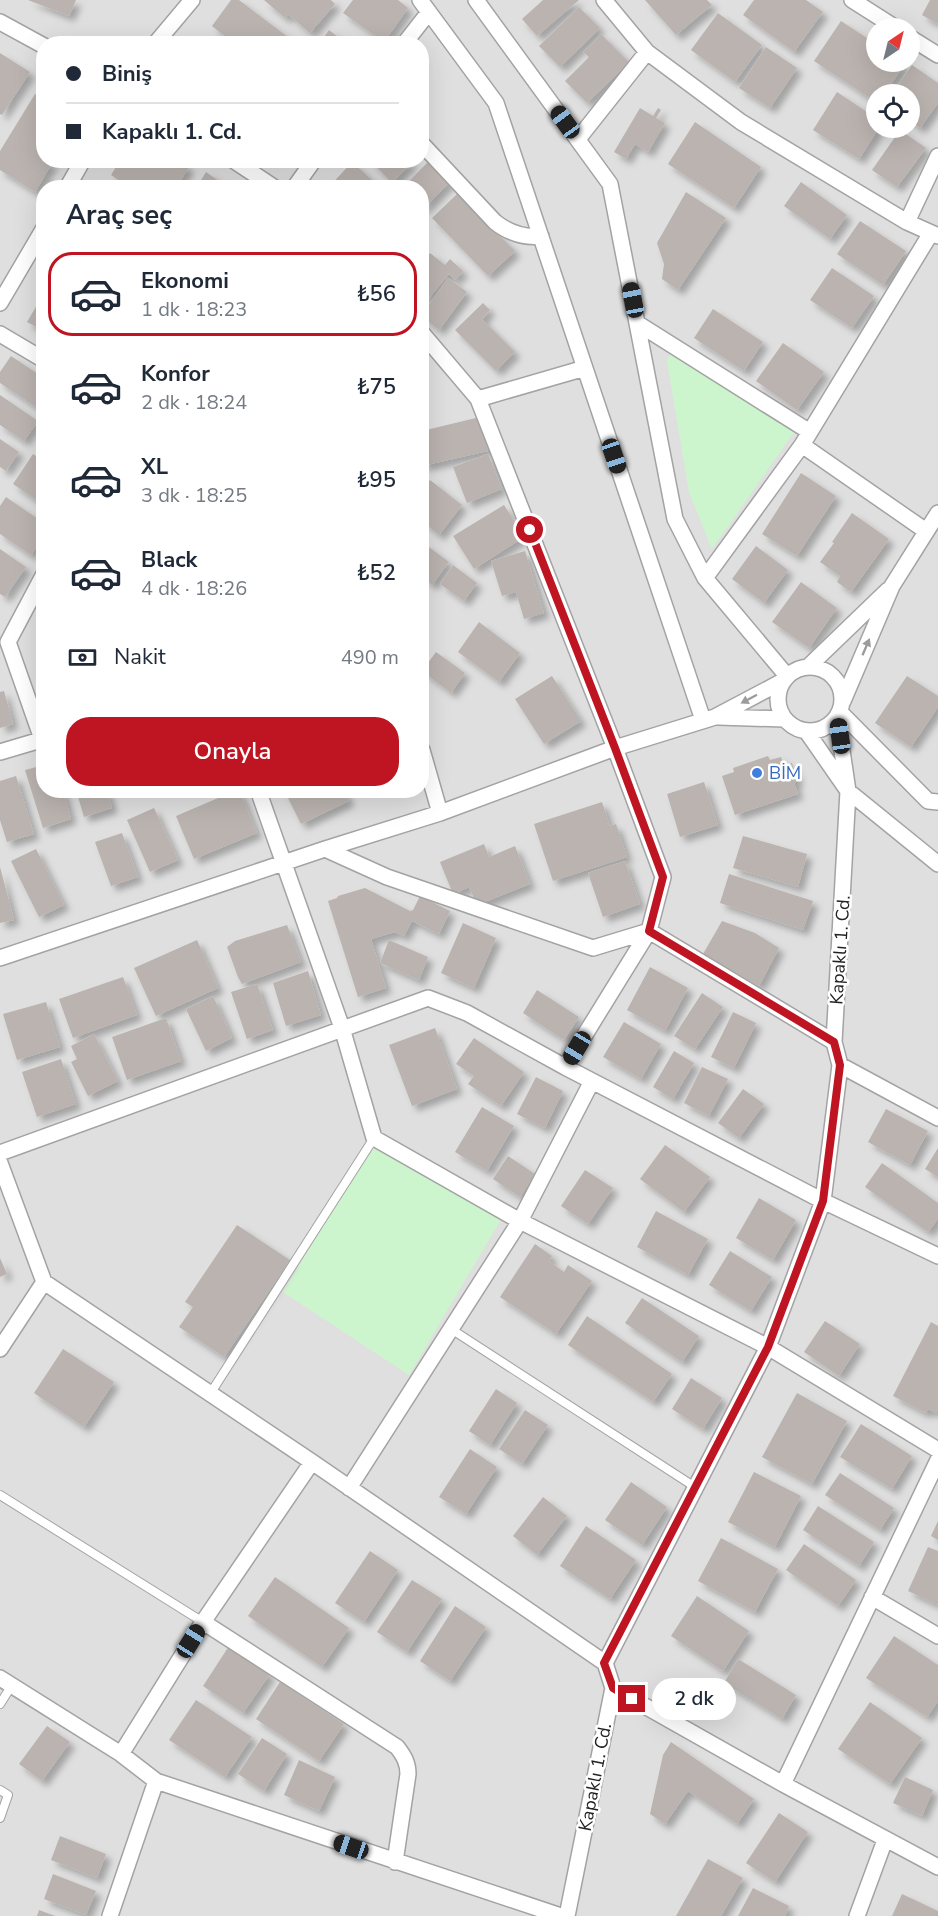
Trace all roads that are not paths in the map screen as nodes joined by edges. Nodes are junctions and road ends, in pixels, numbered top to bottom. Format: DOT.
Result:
graph roads {
  1 [pos="192,0"];
  2 [pos="476,0"];
  3 [pos="604,0"];
  4 [pos="852,0"];
  5 [pos="424,6"];
  6 [pos="880,18"];
  7 [pos="0,22"];
  8 [pos="161,36"];
  9 [pos="408,36"];
  10 [pos="36,42"];
  11 [pos="920,44"];
  12 [pos="647,52"];
  13 [pos="938,55"];
  14 [pos="578,139"];
  15 [pos="429,151"];
  16 [pos="938,156"];
  17 [pos="245,168"];
  18 [pos="263,180"];
  19 [pos="907,222"];
  20 [pos="934,235"];
  21 [pos="541,236"];
  22 [pos="36,242"];
  23 [pos="0,303"];
  24 [pos="637,323"];
  25 [pos="0,334"];
  26 [pos="429,345"];
  27 [pos="36,355"];
  28 [pos="585,368"];
  29 [pos="478,399"];
  30 [pos="806,438"];
  31 [pos="938,513"];
  32 [pos="926,531"];
  33 [pos="705,578"];
  34 [pos="892,586"];
  35 [pos="36,589"];
  36 [pos="808,667"];
  37 [pos="785,679"];
  38 [pos="840,710"];
  39 [pos="709,718"];
  40 [pos="784,719"];
  41 [pos="36,720"];
  42 [pos="807,732"];
  43 [pos="36,741"];
  44 [pos="615,748"];
  45 [pos="0,752"];
  46 [pos="429,774"];
  47 [pos="848,791"];
  48 [pos="261,798"];
  49 [pos="938,802"];
  50 [pos="440,813"];
  51 [pos="325,849"];
  52 [pos="284,863"];
  53 [pos="938,864"];
  54 [pos="649,931"];
  55 [pos="0,958"];
  56 [pos="342,1028"];
  57 [pos="834,1042"];
  58 [pos="840,1065"];
  59 [pos="565,1067"];
  60 [pos="592,1081"];
  61 [pos="938,1118"];
  62 [pos="374,1138"];
  63 [pos="0,1153"];
  64 [pos="0,1163"];
  65 [pos="823,1201"];
  66 [pos="520,1221"];
  67 [pos="938,1256"];
  68 [pos="44,1282"];
  69 [pos="451,1329"];
  70 [pos="768,1347"];
  71 [pos="0,1349"];
  72 [pos="210,1394"];
  73 [pos="938,1450"];
  74 [pos="938,1460"];
  75 [pos="312,1462"];
  76 [pos="695,1487"];
  77 [pos="349,1488"];
  78 [pos="0,1495"];
  79 [pos="872,1597"];
  80 [pos="203,1622"];
  81 [pos="938,1636"];
  82 [pos="604,1663"];
  83 [pos="6,1682"];
  84 [pos="613,1688"];
  85 [pos="0,1704"];
  86 [pos="121,1754"];
  87 [pos="156,1781"];
  88 [pos="783,1784"];
  89 [pos="0,1790"];
  90 [pos="0,1818"];
  91 [pos="885,1840"];
  92 [pos="395,1862"];
  93 [pos="938,1868"];
  94 [pos="110,1916"];
  95 [pos="561,1916"];
  96 [pos="567,1916"];
  97 [pos="857,1916"];
  1 -- 8 [label="street"];
  2 -- 14 [label="street"];
  3 -- 12 [label="street"];
  4 -- 6 [label="street"];
  5 -- 9 [label="street"];
  5 -- 21 [label="street"];
  7 -- 10 [label="street"];
  11 -- 13 [label="street"];
  12 -- 14 [label="street"];
  12 -- 19 [label="street"];
  14 -- 24 [label="street"];
  15 -- 21 [label="street"];
  16 -- 19 [label="street"];
  17 -- 18 [label="street"];
  19 -- 20 [label="street"];
  20 -- 30 [label="street"];
  21 -- 28 [label="street"];
  22 -- 23 [label="street"];
  24 -- 30 [label="street"];
  24 -- 33 [label="street"];
  25 -- 27 [label="street"];
  26 -- 29 [label="street"];
  28 -- 29 [label="street"];
  28 -- 39 [label="street"];
  29 -- 44 [label="street"];
  30 -- 32 [label="street"];
  30 -- 33 [label="street"];
  31 -- 32 [label="street"];
  32 -- 34 [label="street"];
  33 -- 37 [label="street"];
  34 -- 36 [label="street"];
  38 -- 34 [label="street, one-way"];
  35 -- 41 [label="street"];
  36 -- 37 [label="street"];
  36 -- 38 [label="street"];
  37 -- 39 [label="street, one-way"];
  37 -- 40 [label="street"];
  38 -- 42 [label="street"];
  38 -- 47 [label="street, Kapaklı 1. Cd."];
  38 -- 49 [label="street"];
  39 -- 40 [label="street"];
  39 -- 44 [label="street"];
  40 -- 42 [label="street"];
  42 -- 47 [label="street"];
  43 -- 45 [label="street"];
  44 -- 50 [label="street"];
  44 -- 54 [label="street"];
  46 -- 50 [label="street"];
  47 -- 53 [label="street"];
  47 -- 57 [label="street, Kapaklı 1. Cd."];
  48 -- 52 [label="street"];
  50 -- 51 [label="street"];
  51 -- 52 [label="street"];
  51 -- 54 [label="street"];
  52 -- 55 [label="street"];
  52 -- 56 [label="street"];
  54 -- 57 [label="street"];
  54 -- 59 [label="street"];
  56 -- 59 [label="street"];
  56 -- 62 [label="street"];
  56 -- 63 [label="street"];
  57 -- 58 [label="street, Kapaklı 1. Cd."];
  58 -- 61 [label="street"];
  58 -- 65 [label="street, Kapaklı 1. Cd."];
  59 -- 60 [label="street"];
  60 -- 65 [label="street"];
  60 -- 66 [label="street"];
  62 -- 66 [label="street"];
  62 -- 72 [label="lane"];
  64 -- 68 [label="street"];
  65 -- 67 [label="street"];
  65 -- 70 [label="street, Kapaklı 1. Cd."];
  66 -- 69 [label="street"];
  66 -- 70 [label="street"];
  68 -- 71 [label="street"];
  68 -- 72 [label="street"];
  69 -- 76 [label="lane"];
  69 -- 77 [label="street"];
  70 -- 73 [label="street"];
  70 -- 76 [label="street, Kapaklı 1. Cd."];
  72 -- 75 [label="street"];
  74 -- 79 [label="street"];
  75 -- 77 [label="street"];
  75 -- 80 [label="street"];
  76 -- 82 [label="street, Kapaklı 1. Cd."];
  77 -- 82 [label="street"];
  78 -- 80 [label="lane"];
  79 -- 81 [label="street"];
  79 -- 88 [label="street"];
  80 -- 86 [label="street"];
  80 -- 92 [label="street"];
  82 -- 84 [label="street"];
  83 -- 85 [label="lane"];
  83 -- 86 [label="street"];
  84 -- 88 [label="street"];
  84 -- 96 [label="street, Kapaklı 1. Cd."];
  86 -- 87 [label="street"];
  87 -- 92 [label="street"];
  87 -- 94 [label="street"];
  88 -- 91 [label="street"];
  89 -- 90 [label="lane"];
  91 -- 93 [label="street"];
  91 -- 97 [label="street"];
  92 -- 95 [label="street"];
}
